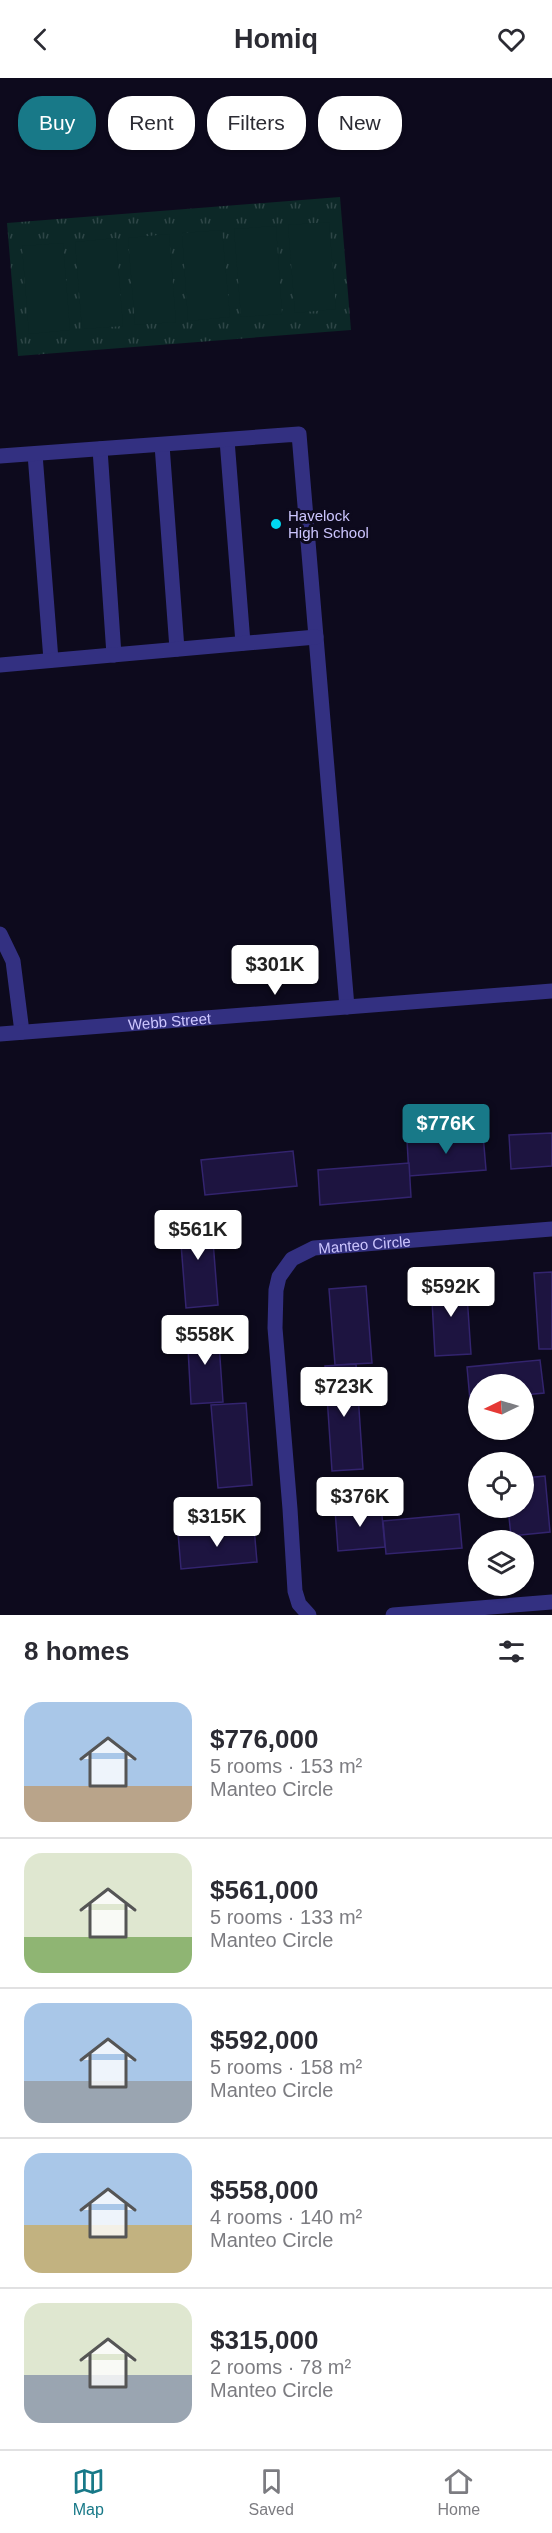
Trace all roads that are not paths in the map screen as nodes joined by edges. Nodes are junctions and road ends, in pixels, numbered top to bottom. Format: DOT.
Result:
graph roads {
  1 [pos="227,440"];
  2 [pos="162,444"];
  3 [pos="100,449"];
  4 [pos="35,454"];
  5 [pos="0,456"];
  6 [pos="316,637"];
  7 [pos="243,643"];
  8 [pos="177,649"];
  9 [pos="114,655"];
  10 [pos="51,660"];
  11 [pos="0,664"];
  12 [pos="0,934"];
  13 [pos="552,991"];
  14 [pos="347,1007"];
  15 [pos="22,1032"];
  16 [pos="0,1034"];
  17 [pos="552,1228"];
  18 [pos="552,1602"];
  19 [pos="309,1615"];
  20 [pos="393,1615"];
  1 -- 2 [label="street"];
  1 -- 6 [label="street"];
  1 -- 7 [label="street"];
  2 -- 3 [label="street"];
  2 -- 8 [label="street"];
  3 -- 4 [label="street"];
  3 -- 9 [label="street"];
  4 -- 5 [label="street"];
  4 -- 10 [label="street"];
  6 -- 7 [label="street"];
  6 -- 14 [label="street"];
  7 -- 8 [label="street"];
  8 -- 9 [label="street"];
  9 -- 10 [label="street"];
  10 -- 11 [label="street"];
  12 -- 15 [label="street"];
  13 -- 14 [label="street, Webb Street"];
  14 -- 15 [label="street, Webb Street"];
  15 -- 16 [label="street, Webb Street"];
  17 -- 19 [label="street, Manteo Circle"];
  18 -- 20 [label="street"];
}
